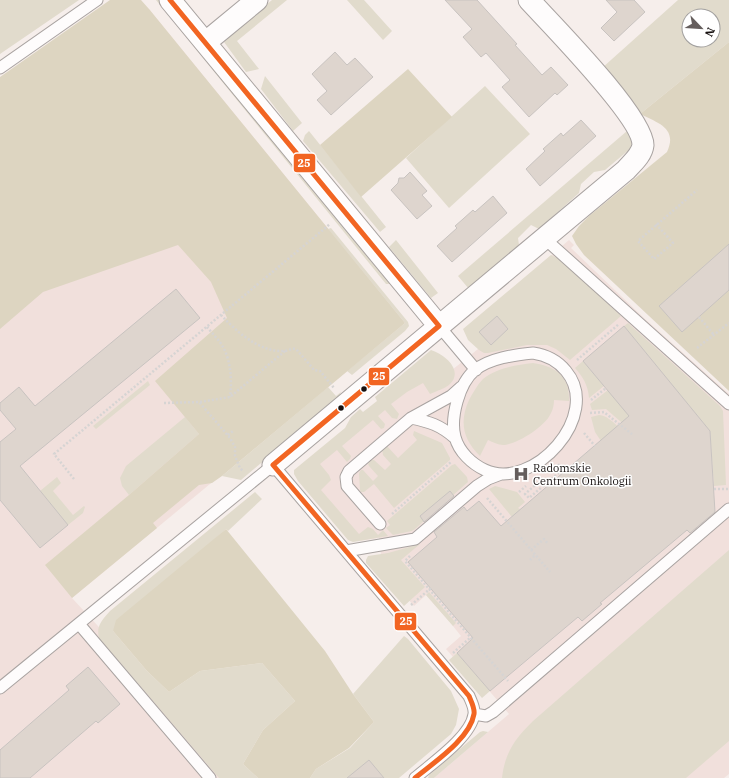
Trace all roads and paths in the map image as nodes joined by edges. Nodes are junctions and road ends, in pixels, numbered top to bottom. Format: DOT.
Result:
graph roads {
  1 [pos="97,0"];
  2 [pos="170,0"];
  3 [pos="257,0"];
  4 [pos="529,0"];
  5 [pos="206,42"];
  6 [pos="0,68"];
  7 [pos="697,190"];
  8 [pos="331,223"];
  9 [pos="656,224"];
  10 [pos="544,238"];
  11 [pos="630,314"];
  12 [pos="221,315"];
  13 [pos="699,317"];
  14 [pos="729,323"];
  15 [pos="439,326"];
  16 [pos="207,327"];
  17 [pos="714,335"];
  18 [pos="697,348"];
  19 [pos="285,351"];
  20 [pos="476,370"];
  21 [pos="566,371"];
  22 [pos="464,386"];
  23 [pos="337,391"];
  24 [pos="230,397"];
  25 [pos="199,402"];
  26 [pos="164,403"];
  27 [pos="729,404"];
  28 [pos="576,411"];
  29 [pos="411,418"];
  30 [pos="233,431"];
  31 [pos="228,435"];
  32 [pos="633,435"];
  33 [pos="455,438"];
  34 [pos="591,441"];
  35 [pos="595,446"];
  36 [pos="454,459"];
  37 [pos="557,464"];
  38 [pos="273,465"];
  39 [pos="503,474"];
  40 [pos="74,479"];
  41 [pos="541,480"];
  42 [pos="252,482"];
  43 [pos="714,489"];
  44 [pos="729,489"];
  45 [pos="729,509"];
  46 [pos="380,524"];
  47 [pos="548,544"];
  48 [pos="532,550"];
  49 [pos="346,551"];
  50 [pos="535,554"];
  51 [pos="411,556"];
  52 [pos="530,560"];
  53 [pos="430,589"];
  54 [pos="413,604"];
  55 [pos="79,624"];
  56 [pos="471,637"];
  57 [pos="442,663"];
  58 [pos="0,688"];
  59 [pos="517,691"];
  60 [pos="474,714"];
  61 [pos="210,778"];
  62 [pos="415,778"];
  1 -- 6 [label="lane"];
  2 -- 5 [label="street"];
  3 -- 5 [label="street"];
  4 -- 10 [label="street"];
  5 -- 15 [label="street"];
  7 -- 9 [label="path"];
  8 -- 12 [label="path"];
  9 -- 9 [label="path"];
  10 -- 11 [label="lane"];
  10 -- 15 [label="street"];
  11 -- 21 [label="path"];
  11 -- 27 [label="lane"];
  12 -- 16 [label="path"];
  12 -- 19 [label="path"];
  13 -- 17 [label="path"];
  14 -- 17 [label="path"];
  15 -- 20 [label="lane"];
  15 -- 38 [label="street"];
  16 -- 24 [label="path"];
  16 -- 40 [label="path"];
  17 -- 18 [label="path"];
  19 -- 23 [label="path"];
  19 -- 24 [label="path"];
  20 -- 21 [label="lane"];
  20 -- 22 [label="lane"];
  21 -- 28 [label="lane"];
  22 -- 29 [label="lane"];
  22 -- 33 [label="lane"];
  24 -- 25 [label="path"];
  25 -- 26 [label="path"];
  25 -- 31 [label="path"];
  28 -- 32 [label="path"];
  28 -- 39 [label="lane"];
  29 -- 33 [label="lane"];
  29 -- 46 [label="lane"];
  30 -- 31 [label="path"];
  31 -- 42 [label="path"];
  33 -- 39 [label="lane"];
  34 -- 35 [label="path"];
  36 -- 46 [label="path"];
  37 -- 41 [label="path"];
  38 -- 42 [label="lane"];
  38 -- 49 [label="lane"];
  39 -- 49 [label="lane"];
  42 -- 55 [label="lane"];
  43 -- 44 [label="path"];
  45 -- 59 [label="lane"];
  47 -- 48 [label="path"];
  49 -- 57 [label="lane"];
  50 -- 52 [label="path"];
  51 -- 53 [label="path"];
  53 -- 54 [label="path"];
  53 -- 56 [label="path"];
  55 -- 58 [label="lane"];
  55 -- 61 [label="lane"];
  56 -- 57 [label="path"];
  56 -- 59 [label="path"];
  57 -- 60 [label="lane"];
  59 -- 60 [label="lane"];
  60 -- 62 [label="lane"];
}
